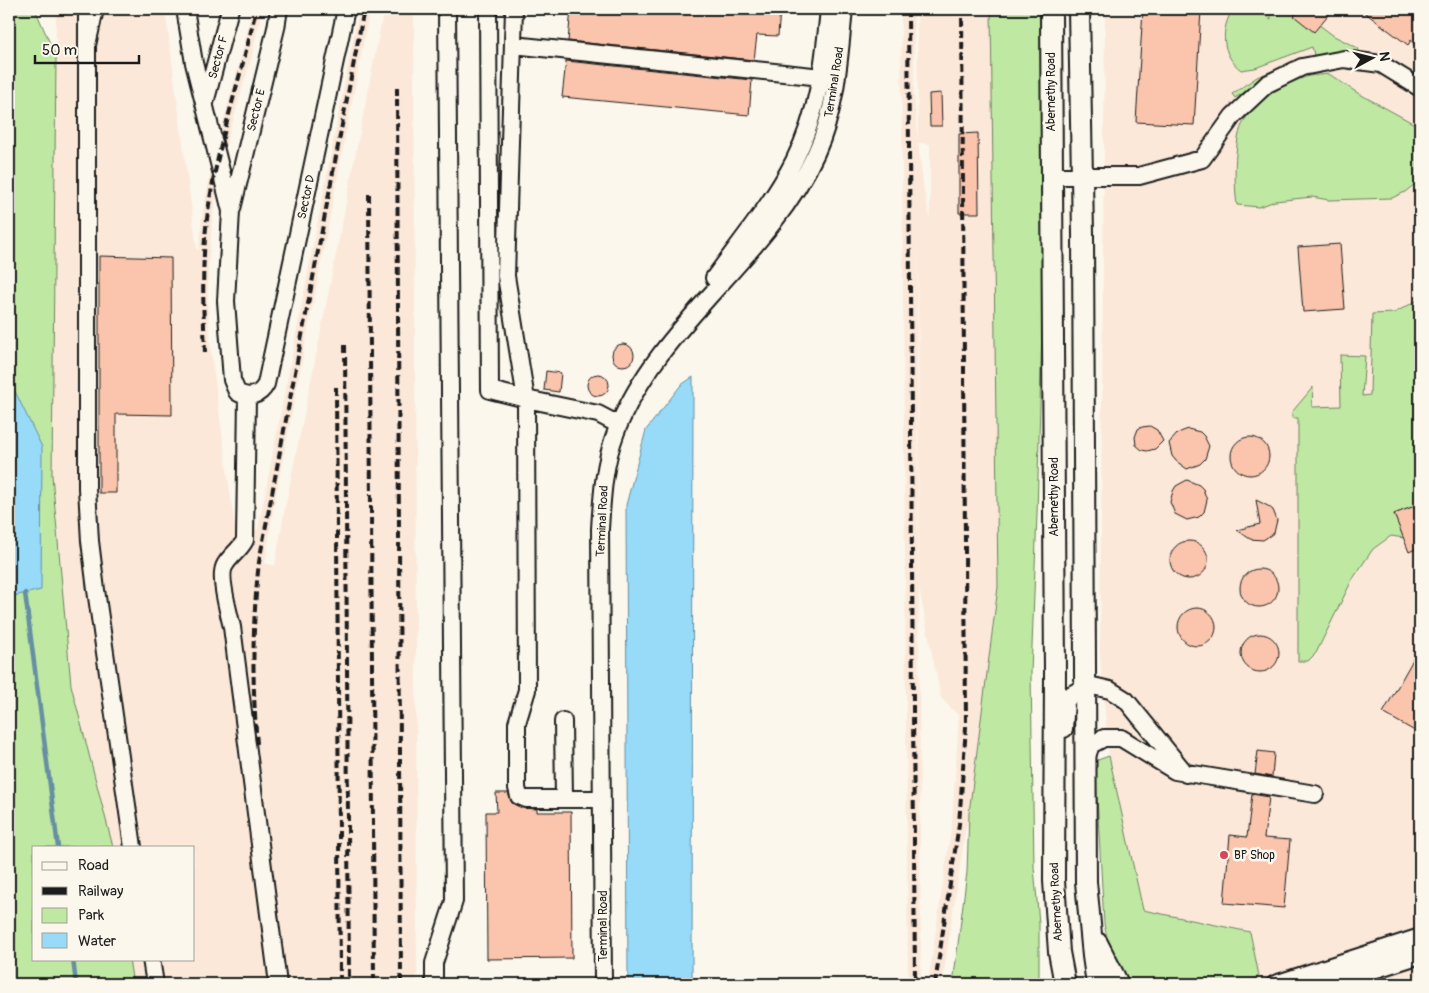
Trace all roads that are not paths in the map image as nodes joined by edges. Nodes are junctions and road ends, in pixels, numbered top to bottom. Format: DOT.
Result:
graph roads {
  1 [pos="87,9"];
  2 [pos="95,9"];
  3 [pos="186,9"];
  4 [pos="230,9"];
  5 [pos="279,9"];
  6 [pos="346,9"];
  7 [pos="447,9"];
  8 [pos="488,9"];
  9 [pos="514,9"];
  10 [pos="829,9"];
  11 [pos="844,9"];
  12 [pos="1051,9"];
  13 [pos="1079,9"];
  14 [pos="87,45"];
  15 [pos="513,45"];
  16 [pos="822,77"];
  17 [pos="1420,88"];
  18 [pos="204,106"];
  19 [pos="1052,176"];
  20 [pos="1082,176"];
  21 [pos="231,211"];
  22 [pos="659,355"];
  23 [pos="247,396"];
  24 [pos="526,399"];
  25 [pos="619,425"];
  26 [pos="1085,687"];
  27 [pos="563,720"];
  28 [pos="1085,763"];
  29 [pos="1186,774"];
  30 [pos="1315,794"];
  31 [pos="564,799"];
  32 [pos="602,799"];
  33 [pos="1053,838"];
  34 [pos="133,846"];
  35 [pos="1088,910"];
  36 [pos="1420,938"];
  37 [pos="1059,952"];
  38 [pos="1420,953"];
  39 [pos="151,960"];
  40 [pos="155,984"];
  41 [pos="278,984"];
  42 [pos="434,984"];
  43 [pos="603,984"];
  44 [pos="1055,984"];
  45 [pos="1065,984"];
  46 [pos="1097,984"];
  47 [pos="1118,984"];
  48 [pos="1275,984"];
  49 [pos="1323,984"];
  1 -- 14 [label="street"];
  2 -- 14 [label="street"];
  3 -- 18 [label="street"];
  4 -- 18 [label="street, Sector F"];
  5 -- 21 [label="street, Sector E"];
  6 -- 23 [label="street, Sector D"];
  7 -- 42 [label="street"];
  8 -- 24 [label="street"];
  9 -- 15 [label="street"];
  10 -- 16 [label="street"];
  11 -- 22 [label="street, Terminal Road"];
  12 -- 19 [label="main road, Abernethy Road"];
  13 -- 20 [label="main road"];
  14 -- 34 [label="street"];
  15 -- 16 [label="street"];
  15 -- 24 [label="street"];
  16 -- 22 [label="street"];
  17 -- 20 [label="street"];
  18 -- 21 [label="street"];
  19 -- 20 [label="street"];
  19 -- 33 [label="main road, Abernethy Road"];
  20 -- 26 [label="main road"];
  21 -- 23 [label="street"];
  22 -- 25 [label="street, Terminal Road"];
  23 -- 41 [label="street"];
  24 -- 25 [label="street"];
  24 -- 31 [label="street"];
  25 -- 32 [label="street, Terminal Road"];
  26 -- 28 [label="main road"];
  26 -- 29 [label="street"];
  26 -- 33 [label="street"];
  27 -- 31 [label="street"];
  28 -- 29 [label="street"];
  28 -- 35 [label="main road"];
  29 -- 30 [label="street"];
  31 -- 32 [label="street"];
  32 -- 43 [label="street, Terminal Road"];
  33 -- 37 [label="main road, Abernethy Road"];
  35 -- 46 [label="main road"];
  35 -- 47 [label="main road"];
  36 -- 48 [label="street"];
  37 -- 44 [label="street"];
  37 -- 45 [label="main road, Abernethy Road"];
  38 -- 49 [label="main road"];
  39 -- 40 [label="street"];
}
